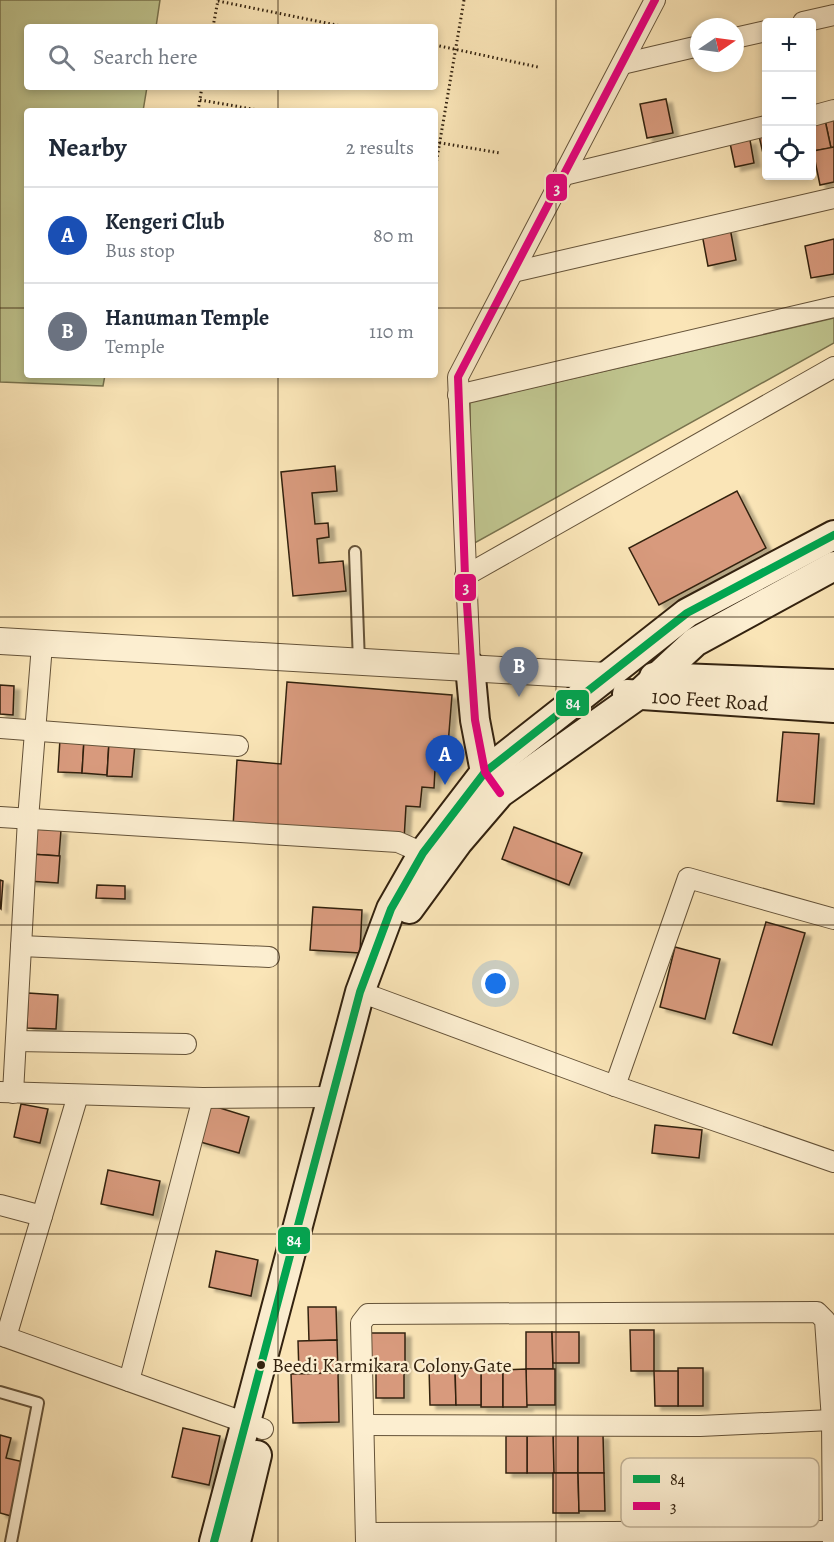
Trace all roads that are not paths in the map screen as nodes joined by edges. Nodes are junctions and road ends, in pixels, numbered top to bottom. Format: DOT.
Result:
graph roads {
  1 [pos="655,0"];
  2 [pos="834,15"];
  3 [pos="816,19"];
  4 [pos="762,32"];
  5 [pos="744,36"];
  6 [pos="690,48"];
  7 [pos="622,64"];
  8 [pos="834,110"];
  9 [pos="816,115"];
  10 [pos="762,127"];
  11 [pos="564,175"];
  12 [pos="834,198"];
  13 [pos="513,272"];
  14 [pos="834,308"];
  15 [pos="834,367"];
  16 [pos="459,395"];
  17 [pos="834,535"];
  18 [pos="355,552"];
  19 [pos="834,566"];
  20 [pos="465,576"];
  21 [pos="0,641"];
  22 [pos="42,645"];
  23 [pos="359,663"];
  24 [pos="470,666"];
  25 [pos="597,684"];
  26 [pos="834,684"];
  27 [pos="648,686"];
  28 [pos="834,708"];
  29 [pos="0,728"];
  30 [pos="35,730"];
  31 [pos="238,746"];
  32 [pos="492,782"];
  33 [pos="0,817"];
  34 [pos="28,819"];
  35 [pos="423,853"];
  36 [pos="834,919"];
  37 [pos="21,946"];
  38 [pos="269,957"];
  39 [pos="374,997"];
  40 [pos="16,1041"];
  41 [pos="186,1044"];
  42 [pos="615,1086"];
  43 [pos="6,1093"];
  44 [pos="78,1095"];
  45 [pos="333,1097"];
  46 [pos="203,1098"];
  47 [pos="834,1162"];
  48 [pos="0,1204"];
  49 [pos="42,1216"];
  50 [pos="3,1336"];
  51 [pos="129,1381"];
  52 [pos="0,1392"];
  53 [pos="832,1420"];
  54 [pos="364,1425"];
  55 [pos="255,1426"];
  56 [pos="366,1537"];
  57 [pos="833,1537"];
  58 [pos="10,1542"];
  59 [pos="214,1542"];
  60 [pos="236,1542"];
  1 -- 7 [label="street"];
  2 -- 3 [label="street"];
  4 -- 5 [label="street"];
  6 -- 7 [label="street"];
  7 -- 11 [label="street"];
  8 -- 9 [label="street"];
  10 -- 11 [label="street"];
  11 -- 13 [label="street"];
  12 -- 13 [label="street"];
  13 -- 16 [label="street"];
  14 -- 16 [label="street"];
  15 -- 20 [label="street"];
  16 -- 20 [label="street"];
  17 -- 25 [label="main road"];
  18 -- 23 [label="lane"];
  19 -- 27 [label="main road"];
  20 -- 24 [label="street"];
  21 -- 22 [label="street"];
  22 -- 23 [label="street"];
  22 -- 30 [label="street"];
  23 -- 24 [label="street"];
  24 -- 25 [label="street"];
  24 -- 32 [label="main road"];
  25 -- 27 [label="main road, 100 Feet Road"];
  25 -- 32 [label="main road"];
  26 -- 27 [label="main road, 100 Feet Road"];
  27 -- 28 [label="main road, 100 Feet Road"];
  27 -- 32 [label="main road"];
  29 -- 30 [label="street"];
  30 -- 31 [label="street"];
  30 -- 34 [label="street"];
  32 -- 35 [label="main road"];
  32 -- 39 [label="main road"];
  33 -- 34 [label="street"];
  34 -- 35 [label="street"];
  34 -- 37 [label="street"];
  35 -- 45 [label="main road"];
  36 -- 42 [label="street"];
  37 -- 38 [label="street"];
  37 -- 40 [label="street"];
  39 -- 42 [label="street"];
  39 -- 55 [label="main road"];
  40 -- 41 [label="street"];
  40 -- 43 [label="street"];
  42 -- 47 [label="street"];
  43 -- 44 [label="street"];
  44 -- 46 [label="street"];
  44 -- 49 [label="street"];
  45 -- 46 [label="street"];
  45 -- 55 [label="main road"];
  46 -- 51 [label="street"];
  48 -- 49 [label="street"];
  49 -- 50 [label="street"];
  50 -- 51 [label="street"];
  51 -- 55 [label="street"];
  52 -- 58 [label="lane"];
  53 -- 54 [label="street"];
  53 -- 54 [label="street"];
  53 -- 57 [label="street"];
  54 -- 56 [label="street"];
  55 -- 59 [label="main road"];
  55 -- 60 [label="main road"];
  56 -- 57 [label="street"];
}
